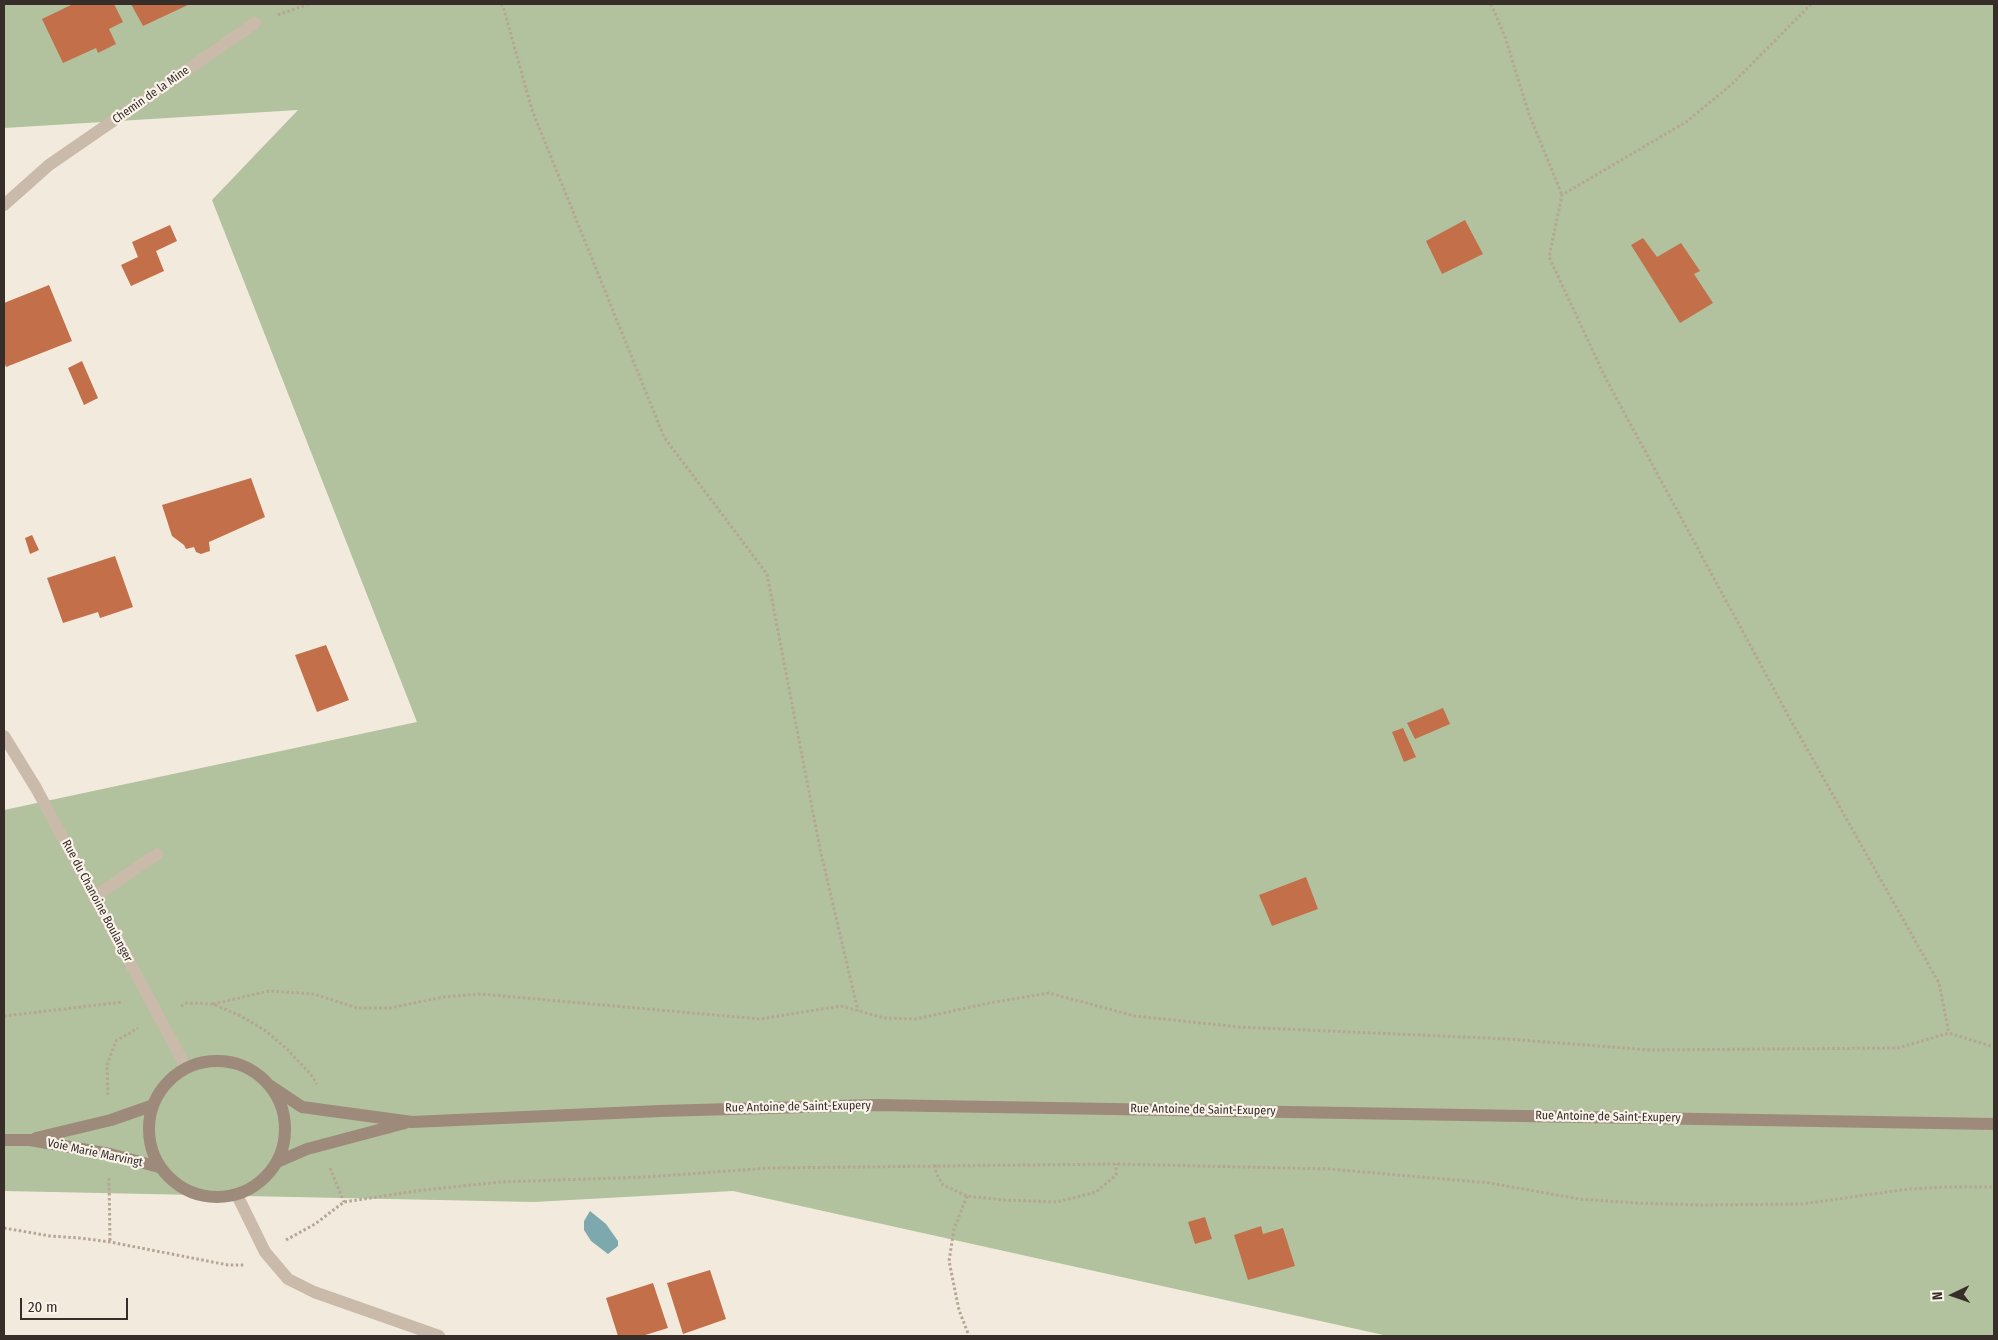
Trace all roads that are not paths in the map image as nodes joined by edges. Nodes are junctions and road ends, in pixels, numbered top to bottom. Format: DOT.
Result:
graph roads {
  1 [pos="255,23"];
  2 [pos="4,205"];
  3 [pos="4,736"];
  4 [pos="157,854"];
  5 [pos="94,896"];
  6 [pos="186,1067"];
  7 [pos="269,1085"];
  8 [pos="151,1106"];
  9 [pos="412,1122"];
  10 [pos="1994,1124"];
  11 [pos="4,1140"];
  12 [pos="30,1140"];
  13 [pos="277,1162"];
  14 [pos="159,1166"];
  15 [pos="237,1195"];
  16 [pos="439,1336"];
  1 -- 2 [label="street, Chemin de la Mine"];
  3 -- 5 [label="street, Rue du Chanoine Boulanger"];
  4 -- 5 [label="street"];
  5 -- 6 [label="street, Rue du Chanoine Boulanger"];
  6 -- 7 [label="main road"];
  6 -- 8 [label="main road"];
  7 -- 9 [label="main road, Rue Antoine de Saint-Exupery"];
  7 -- 13 [label="main road"];
  8 -- 12 [label="main road, Voie Marie Marvingt"];
  8 -- 14 [label="main road"];
  9 -- 10 [label="main road, Rue Antoine de Saint-Exupery"];
  9 -- 13 [label="main road, Rue Antoine de Saint-Exupery"];
  11 -- 12 [label="main road, Voie Marie Marvingt"];
  12 -- 14 [label="main road, Voie Marie Marvingt"];
  13 -- 15 [label="main road"];
  14 -- 15 [label="main road"];
  15 -- 16 [label="street"];
}
